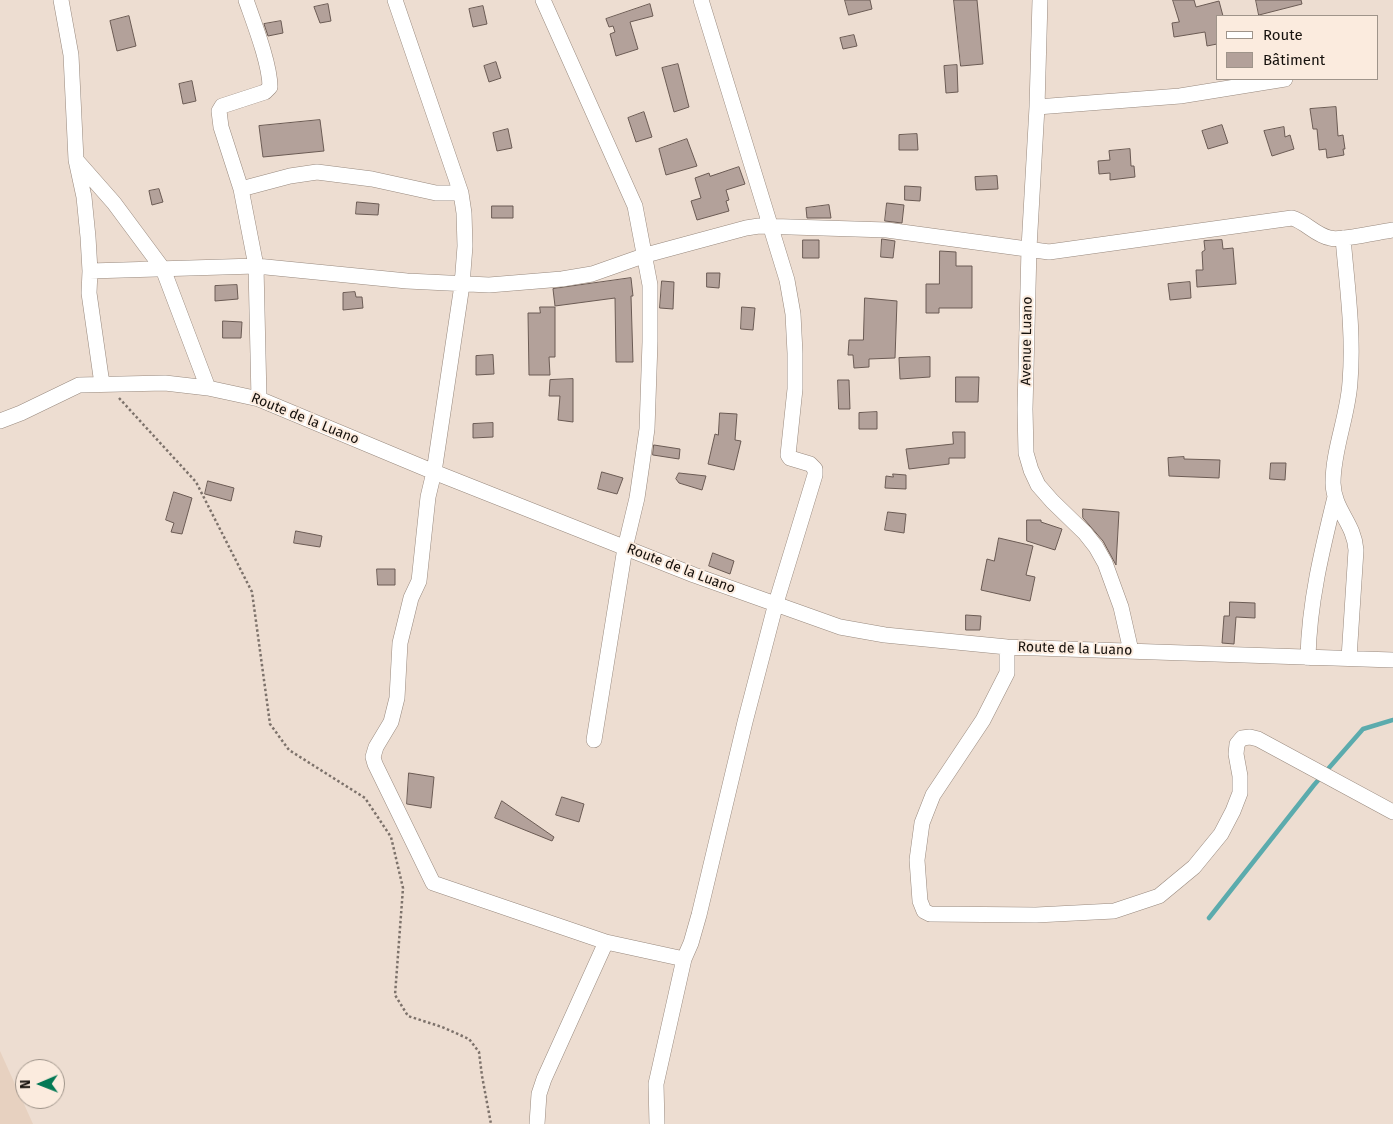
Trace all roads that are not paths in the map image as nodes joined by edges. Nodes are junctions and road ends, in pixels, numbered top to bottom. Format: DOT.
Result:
graph roads {
  1 [pos="61,0"];
  2 [pos="246,0"];
  3 [pos="395,0"];
  4 [pos="543,0"];
  5 [pos="701,0"];
  6 [pos="1040,0"];
  7 [pos="1279,80"];
  8 [pos="1037,107"];
  9 [pos="76,160"];
  10 [pos="241,189"];
  11 [pos="460,193"];
  12 [pos="772,225"];
  13 [pos="1393,230"];
  14 [pos="1343,238"];
  15 [pos="1029,248"];
  16 [pos="646,255"];
  17 [pos="256,266"];
  18 [pos="163,269"];
  19 [pos="90,271"];
  20 [pos="462,285"];
  21 [pos="102,384"];
  22 [pos="208,388"];
  23 [pos="258,399"];
  24 [pos="0,421"];
  25 [pos="434,472"];
  26 [pos="1335,497"];
  27 [pos="625,548"];
  28 [pos="776,603"];
  29 [pos="1007,647"];
  30 [pos="1131,652"];
  31 [pos="1308,658"];
  32 [pos="1349,658"];
  33 [pos="1393,660"];
  34 [pos="594,740"];
  35 [pos="1393,812"];
  36 [pos="606,942"];
  37 [pos="684,959"];
  38 [pos="537,1124"];
  39 [pos="656,1124"];
  1 -- 9 [label="street"];
  2 -- 10 [label="street"];
  3 -- 11 [label="street"];
  4 -- 16 [label="street"];
  5 -- 12 [label="street"];
  6 -- 8 [label="street, Avenue Luano"];
  7 -- 8 [label="street"];
  8 -- 15 [label="street, Avenue Luano"];
  9 -- 18 [label="street"];
  9 -- 19 [label="street"];
  10 -- 11 [label="street"];
  10 -- 17 [label="street"];
  11 -- 20 [label="street"];
  12 -- 15 [label="street"];
  12 -- 16 [label="street"];
  12 -- 28 [label="street"];
  13 -- 14 [label="street"];
  14 -- 15 [label="street"];
  14 -- 26 [label="street"];
  15 -- 30 [label="street, Avenue Luano"];
  16 -- 20 [label="street"];
  16 -- 27 [label="street"];
  17 -- 18 [label="street"];
  17 -- 20 [label="street"];
  17 -- 23 [label="street"];
  18 -- 19 [label="street"];
  18 -- 22 [label="street"];
  19 -- 21 [label="street"];
  20 -- 25 [label="street"];
  21 -- 22 [label="street, Route de la Luano"];
  21 -- 24 [label="street, Route de la Luano"];
  22 -- 23 [label="street, Route de la Luano"];
  23 -- 25 [label="street, Route de la Luano"];
  25 -- 27 [label="street, Route de la Luano"];
  25 -- 36 [label="street"];
  26 -- 31 [label="street"];
  26 -- 32 [label="street"];
  27 -- 28 [label="street, Route de la Luano"];
  27 -- 34 [label="street"];
  28 -- 29 [label="street, Route de la Luano"];
  28 -- 37 [label="street"];
  29 -- 30 [label="street, Route de la Luano"];
  29 -- 35 [label="street"];
  30 -- 31 [label="street, Route de la Luano"];
  31 -- 32 [label="street, Route de la Luano"];
  32 -- 33 [label="street, Route de la Luano"];
  36 -- 37 [label="street"];
  36 -- 38 [label="street"];
  37 -- 39 [label="street"];
}
